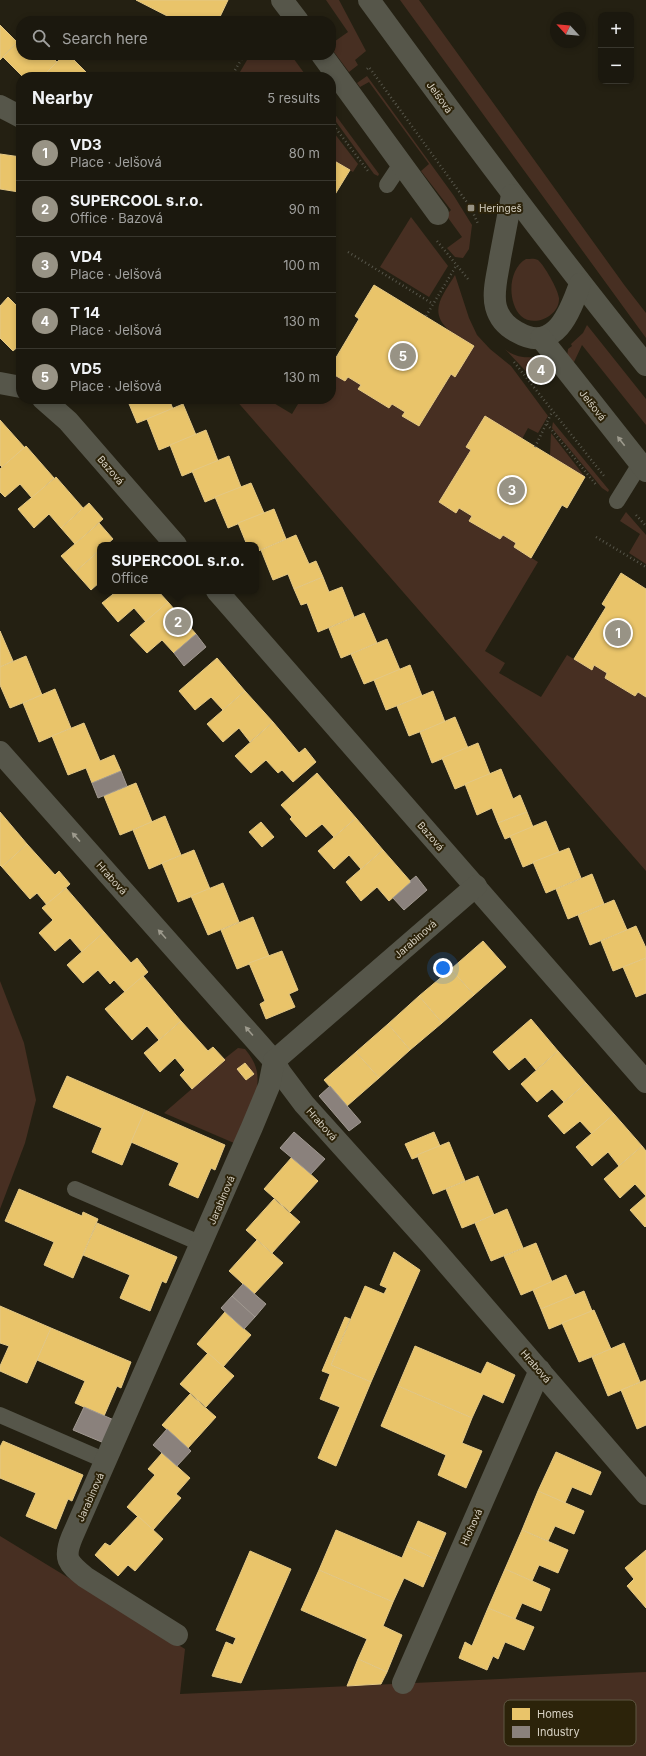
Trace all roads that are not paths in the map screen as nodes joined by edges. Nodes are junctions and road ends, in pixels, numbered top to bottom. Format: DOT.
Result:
graph roads {
  1 [pos="282,0"];
  2 [pos="369,0"];
  3 [pos="294,16"];
  4 [pos="326,60"];
  5 [pos="334,72"];
  6 [pos="336,75"];
  7 [pos="0,106"];
  8 [pos="16,114"];
  9 [pos="400,164"];
  10 [pos="387,186"];
  11 [pos="512,195"];
  12 [pos="438,214"];
  13 [pos="580,284"];
  14 [pos="541,338"];
  15 [pos="646,365"];
  16 [pos="0,383"];
  17 [pos="16,386"];
  18 [pos="49,404"];
  19 [pos="643,467"];
  20 [pos="617,501"];
  21 [pos="173,542"];
  22 [pos="219,594"];
  23 [pos="0,752"];
  24 [pos="476,886"];
  25 [pos="274,1061"];
  26 [pos="646,1082"];
  27 [pos="75,1189"];
  28 [pos="202,1244"];
  29 [pos="540,1370"];
  30 [pos="0,1415"];
  31 [pos="106,1461"];
  32 [pos="646,1494"];
  33 [pos="177,1635"];
  34 [pos="403,1683"];
  1 -- 3 [label="street"];
  2 -- 11 [label="street, Jelšová"];
  4 -- 5 [label="street"];
  6 -- 9 [label="street"];
  7 -- 8 [label="street"];
  9 -- 10 [label="lane"];
  9 -- 12 [label="street"];
  11 -- 13 [label="street, Jelšová"];
  11 -- 14 [label="street"];
  13 -- 14 [label="street"];
  13 -- 15 [label="street, Jelšová"];
  19 -- 14 [label="street, Jelšová, one-way"];
  16 -- 17 [label="street"];
  18 -- 21 [label="street, Bazová"];
  19 -- 20 [label="lane"];
  22 -- 24 [label="street, Bazová"];
  25 -- 23 [label="street, Hrabová, one-way"];
  24 -- 25 [label="street, Jarabinová"];
  24 -- 26 [label="street, Bazová"];
  25 -- 28 [label="street, Jarabinová"];
  25 -- 29 [label="street, Hrabová"];
  27 -- 28 [label="lane"];
  28 -- 31 [label="street, Jarabinová"];
  29 -- 32 [label="street, Hrabová"];
  29 -- 34 [label="street, Hlohová"];
  30 -- 31 [label="lane"];
  31 -- 33 [label="street, Jarabinová"];
}
